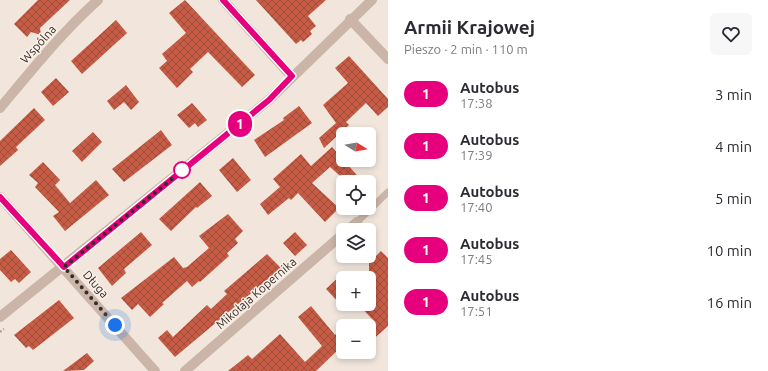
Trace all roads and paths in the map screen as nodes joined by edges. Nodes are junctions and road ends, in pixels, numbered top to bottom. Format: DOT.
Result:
graph roads {
  1 [pos="98,0"];
  2 [pos="223,0"];
  3 [pos="372,0"];
  4 [pos="350,19"];
  5 [pos="388,59"];
  6 [pos="292,76"];
  7 [pos="0,108"];
  8 [pos="388,192"];
  9 [pos="0,197"];
  10 [pos="357,222"];
  11 [pos="336,240"];
  12 [pos="64,267"];
  13 [pos="0,317"];
  14 [pos="6,328"];
  15 [pos="0,332"];
  16 [pos="156,371"];
  17 [pos="185,371"];
  1 -- 7 [label="street, Wspólna"];
  2 -- 6 [label="street"];
  3 -- 4 [label="street"];
  4 -- 5 [label="street"];
  4 -- 6 [label="street"];
  6 -- 12 [label="street"];
  8 -- 10 [label="lane"];
  9 -- 12 [label="street, Długa"];
  11 -- 17 [label="street, Mikołaja Kopernika"];
  12 -- 13 [label="street"];
  12 -- 16 [label="street, Długa"];
  14 -- 15 [label="path"];
}
